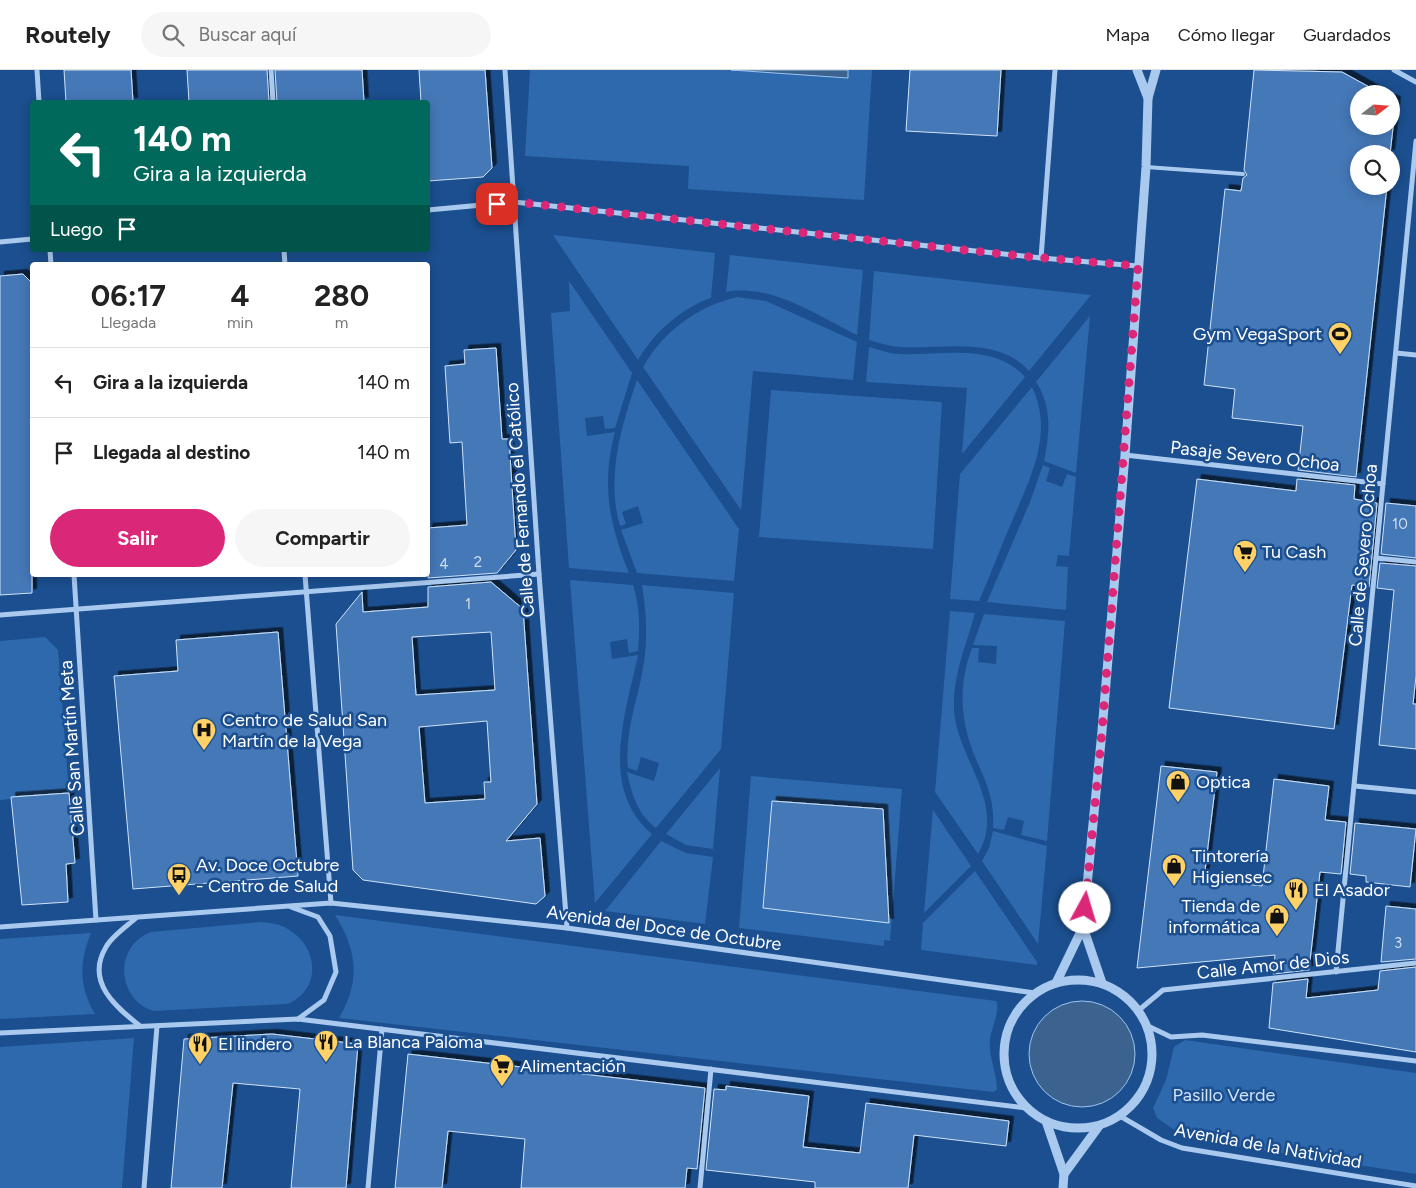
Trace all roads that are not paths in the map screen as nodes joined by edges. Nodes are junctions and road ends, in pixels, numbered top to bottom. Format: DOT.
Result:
graph roads {
  1 [pos="37,70"];
  2 [pos="271,70"];
  3 [pos="505,70"];
  4 [pos="1055,70"];
  5 [pos="1137,70"];
  6 [pos="1156,70"];
  7 [pos="1394,70"];
  8 [pos="1416,82"];
  9 [pos="1148,98"];
  10 [pos="39,100"];
  11 [pos="273,100"];
  12 [pos="1416,141"];
  13 [pos="1146,167"];
  14 [pos="1243,174"];
  15 [pos="514,202"];
  16 [pos="430,210"];
  17 [pos="30,239"];
  18 [pos="0,242"];
  19 [pos="1041,258"];
  20 [pos="1138,266"];
  21 [pos="1396,353"];
  22 [pos="1416,355"];
  23 [pos="1125,455"];
  24 [pos="1383,484"];
  25 [pos="1376,558"];
  26 [pos="1416,562"];
  27 [pos="539,574"];
  28 [pos="74,577"];
  29 [pos="305,577"];
  30 [pos="306,593"];
  31 [pos="76,609"];
  32 [pos="0,615"];
  33 [pos="1355,786"];
  34 [pos="1416,792"];
  35 [pos="331,903"];
  36 [pos="288,906"];
  37 [pos="137,917"];
  38 [pos="96,920"];
  39 [pos="0,927"];
  40 [pos="1083,927"];
  41 [pos="567,928"];
  42 [pos="1416,963"];
  43 [pos="1336,972"];
  44 [pos="1102,982"];
  45 [pos="1056,983"];
  46 [pos="1035,993"];
  47 [pos="1139,1010"];
  48 [pos="298,1019"];
  49 [pos="141,1026"];
  50 [pos="157,1026"];
  51 [pos="1148,1026"];
  52 [pos="382,1029"];
  53 [pos="0,1033"];
  54 [pos="1416,1061"];
  55 [pos="711,1069"];
  56 [pos="1027,1108"];
  57 [pos="1120,1116"];
  58 [pos="1046,1122"];
  59 [pos="1100,1126"];
  60 [pos="1064,1174"];
  61 [pos="1412,1186"];
  62 [pos="144,1188"];
  63 [pos="368,1188"];
  64 [pos="700,1188"];
  65 [pos="1063,1188"];
  1 -- 10 [label="street"];
  2 -- 11 [label="street"];
  3 -- 15 [label="street, Calle de Fernando el Católico"];
  4 -- 19 [label="street"];
  5 -- 9 [label="street"];
  6 -- 9 [label="street"];
  7 -- 8 [label="street"];
  9 -- 13 [label="street"];
  12 -- 21 [label="street, Calle de Severo Ochoa"];
  13 -- 14 [label="lane"];
  13 -- 20 [label="street"];
  15 -- 16 [label="street"];
  15 -- 19 [label="street"];
  15 -- 27 [label="street, Calle de Fernando el Católico"];
  17 -- 18 [label="street"];
  19 -- 20 [label="street"];
  20 -- 23 [label="street"];
  21 -- 22 [label="street"];
  21 -- 24 [label="street, Calle de Severo Ochoa"];
  23 -- 24 [label="street, Pasaje Severo Ochoa"];
  23 -- 40 [label="street"];
  24 -- 25 [label="street, Calle de Severo Ochoa"];
  25 -- 26 [label="street"];
  25 -- 33 [label="street, Calle de Severo Ochoa"];
  27 -- 30 [label="street"];
  27 -- 41 [label="street, Calle de Fernando el Católico"];
  28 -- 31 [label="street, Calle San Martín Meta"];
  29 -- 30 [label="street"];
  30 -- 31 [label="street"];
  30 -- 35 [label="street"];
  31 -- 32 [label="street"];
  31 -- 38 [label="street, Calle San Martín Meta"];
  33 -- 34 [label="street"];
  33 -- 43 [label="street, Calle de Severo Ochoa"];
  35 -- 36 [label="street, Avenida del Doce de Octubre"];
  35 -- 41 [label="street, Avenida del Doce de Octubre"];
  36 -- 37 [label="street, Avenida del Doce de Octubre"];
  36 -- 48 [label="street, Avenida del Doce de Octubre"];
  37 -- 38 [label="street, Avenida del Doce de Octubre"];
  37 -- 49 [label="street"];
  38 -- 39 [label="street, Avenida del Doce de Octubre"];
  40 -- 44 [label="street"];
  40 -- 45 [label="street"];
  41 -- 46 [label="street, Avenida del Doce de Octubre"];
  42 -- 43 [label="street, Calle Amor de Dios"];
  43 -- 47 [label="street, Calle Amor de Dios"];
  44 -- 45 [label="street"];
  44 -- 47 [label="street"];
  45 -- 46 [label="street"];
  46 -- 56 [label="street"];
  47 -- 51 [label="street"];
  48 -- 50 [label="street"];
  48 -- 52 [label="street"];
  49 -- 50 [label="street"];
  49 -- 53 [label="street"];
  50 -- 62 [label="street"];
  51 -- 54 [label="street"];
  51 -- 57 [label="street"];
  52 -- 55 [label="street"];
  52 -- 63 [label="street"];
  55 -- 56 [label="street"];
  55 -- 64 [label="street"];
  56 -- 58 [label="street"];
  57 -- 59 [label="street"];
  57 -- 61 [label="street, Avenida de la Natividad"];
  58 -- 59 [label="street"];
  58 -- 60 [label="street"];
  59 -- 60 [label="street"];
  60 -- 65 [label="street"];
}
